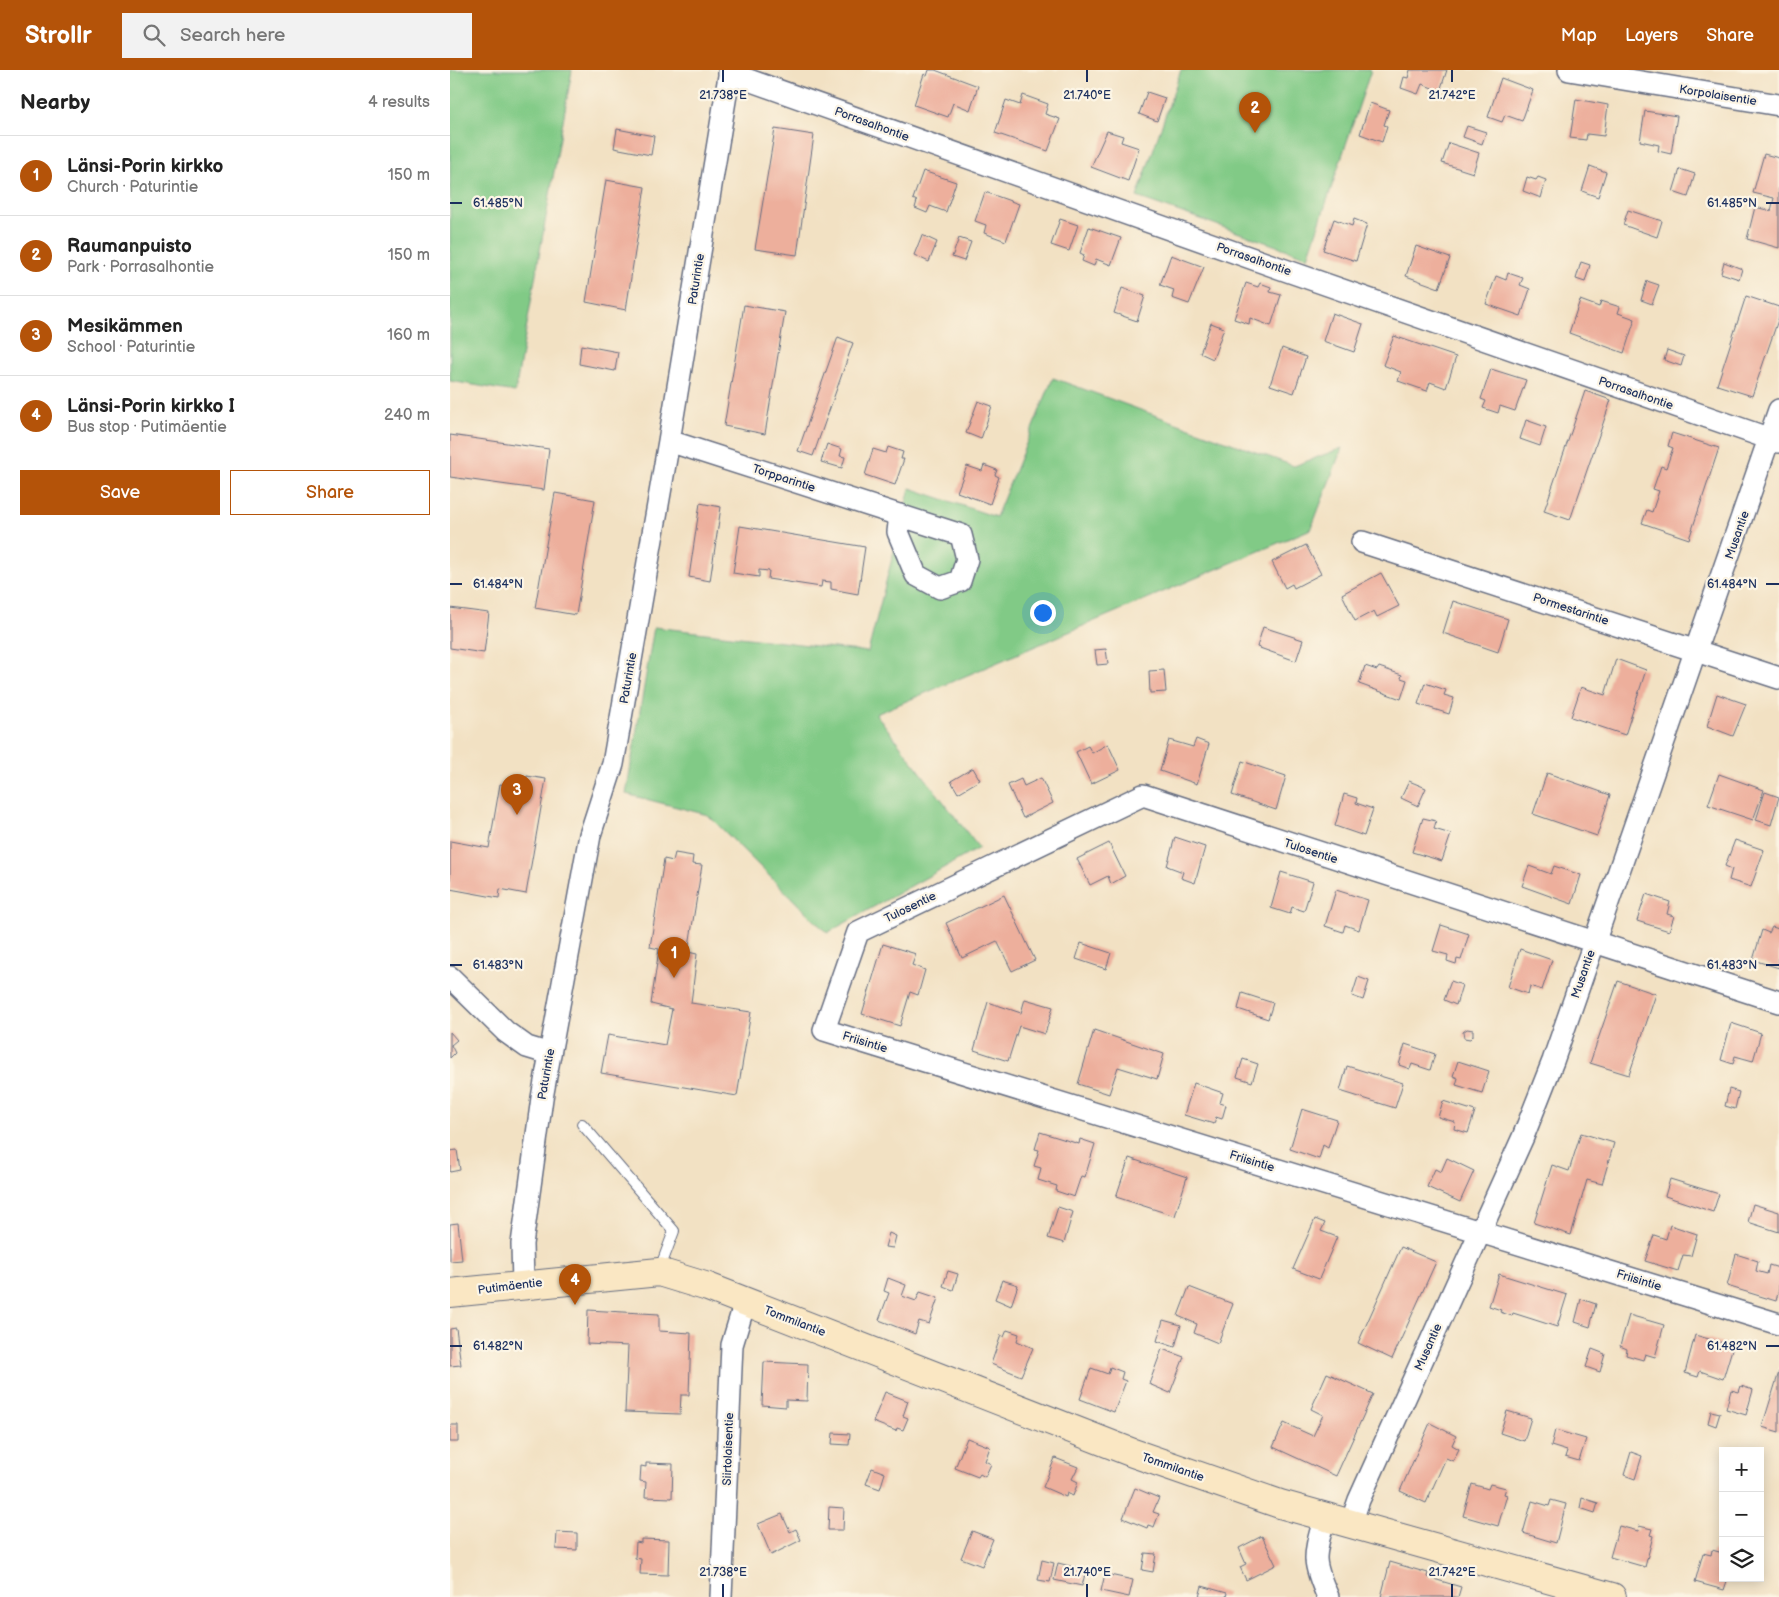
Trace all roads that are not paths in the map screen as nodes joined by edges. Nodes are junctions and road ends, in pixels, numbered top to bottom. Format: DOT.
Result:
graph roads {
  1 [pos="1569,70"];
  2 [pos="729,72"];
  3 [pos="1779,105"];
  4 [pos="1779,410"];
  5 [pos="669,441"];
  6 [pos="1774,441"];
  7 [pos="900,515"];
  8 [pos="1362,542"];
  9 [pos="1696,650"];
  10 [pos="1779,678"];
  11 [pos="858,932"];
  12 [pos="1594,943"];
  13 [pos="450,977"];
  14 [pos="1779,1002"];
  15 [pos="550,1054"];
  16 [pos="582,1124"];
  17 [pos="1481,1231"];
  18 [pos="659,1272"];
  19 [pos="524,1284"];
  20 [pos="450,1293"];
  21 [pos="745,1302"];
  22 [pos="1779,1324"];
  23 [pos="1325,1516"];
  24 [pos="1351,1523"];
  25 [pos="721,1597"];
  26 [pos="1328,1597"];
  27 [pos="1612,1597"];
  1 -- 3 [label="street, Korpolaisentie"];
  2 -- 5 [label="street, Paturintie"];
  2 -- 6 [label="street, Porrasalhontie"];
  4 -- 6 [label="street, Musantie"];
  5 -- 7 [label="street, Torpparintie"];
  5 -- 15 [label="street, Paturintie"];
  6 -- 9 [label="street, Musantie"];
  8 -- 9 [label="street, Pormestarintie"];
  9 -- 10 [label="street, Pormestarintie"];
  9 -- 12 [label="street, Musantie"];
  11 -- 12 [label="street, Tulosentie"];
  11 -- 17 [label="street, Friisintie"];
  12 -- 14 [label="street, Tulosentie"];
  12 -- 17 [label="street, Musantie"];
  13 -- 15 [label="street"];
  15 -- 19 [label="street, Paturintie"];
  16 -- 18 [label="lane"];
  17 -- 22 [label="street, Friisintie"];
  17 -- 24 [label="street, Musantie"];
  18 -- 19 [label="main road, Putimäentie"];
  18 -- 21 [label="main road, Putimäentie"];
  19 -- 20 [label="main road, Putimäentie"];
  21 -- 23 [label="main road, Tommilantie"];
  21 -- 25 [label="street, Siirtolaisentie"];
  23 -- 24 [label="main road, Tommilantie"];
  23 -- 26 [label="street"];
  24 -- 27 [label="main road, Tommilantie"];
}
